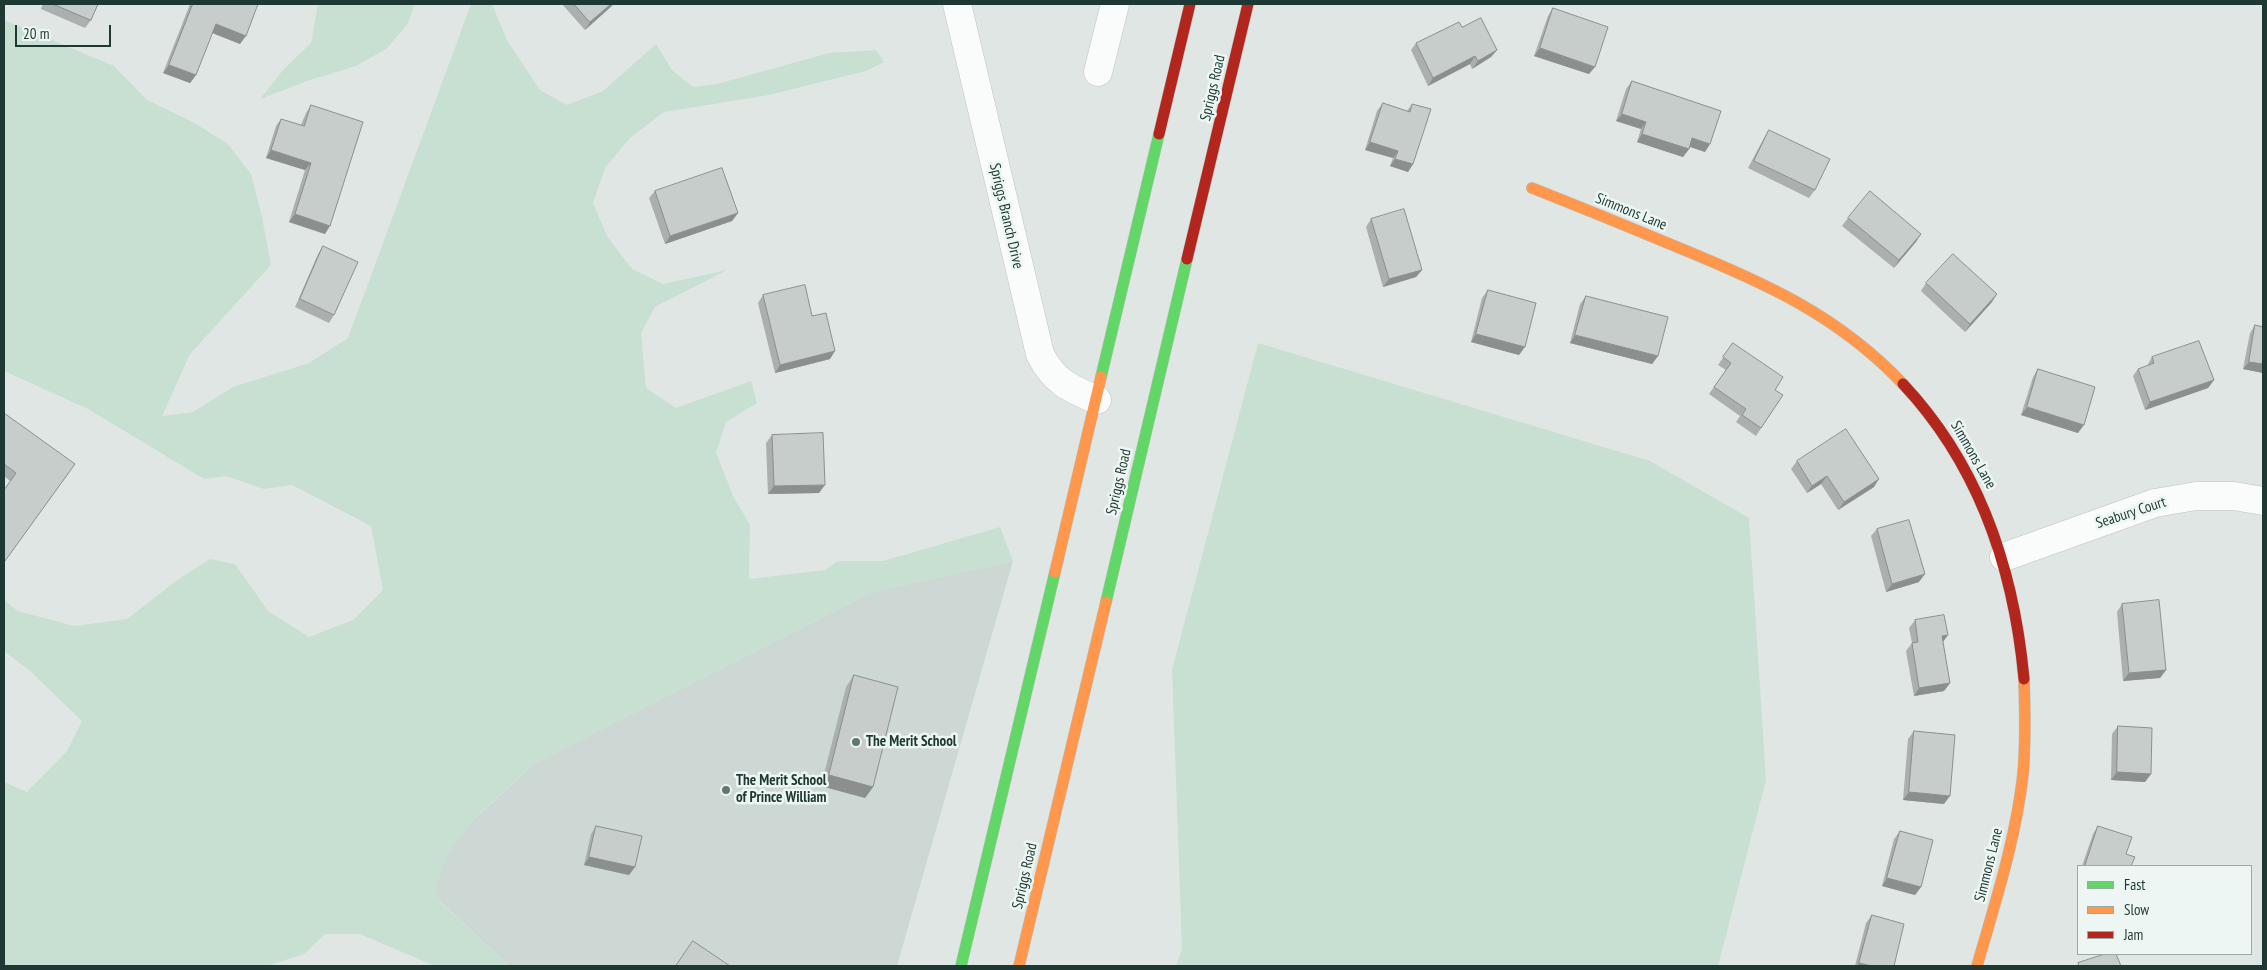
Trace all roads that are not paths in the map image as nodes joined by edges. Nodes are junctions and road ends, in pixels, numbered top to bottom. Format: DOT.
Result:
graph roads {
  1 [pos="957,4"];
  2 [pos="1115,4"];
  3 [pos="1190,4"];
  4 [pos="1248,4"];
  5 [pos="1098,72"];
  6 [pos="1532,188"];
  7 [pos="1097,400"];
  8 [pos="2263,501"];
  9 [pos="2004,558"];
  10 [pos="961,966"];
  11 [pos="1019,966"];
  12 [pos="1977,966"];
  1 -- 7 [label="street, Spriggs Branch Drive"];
  2 -- 5 [label="street"];
  3 -- 7 [label="main road"];
  4 -- 11 [label="main road, Spriggs Road"];
  6 -- 9 [label="main road, Simmons Lane"];
  7 -- 10 [label="main road"];
  8 -- 9 [label="street, Seabury Court"];
  9 -- 12 [label="main road, Simmons Lane"];
}
